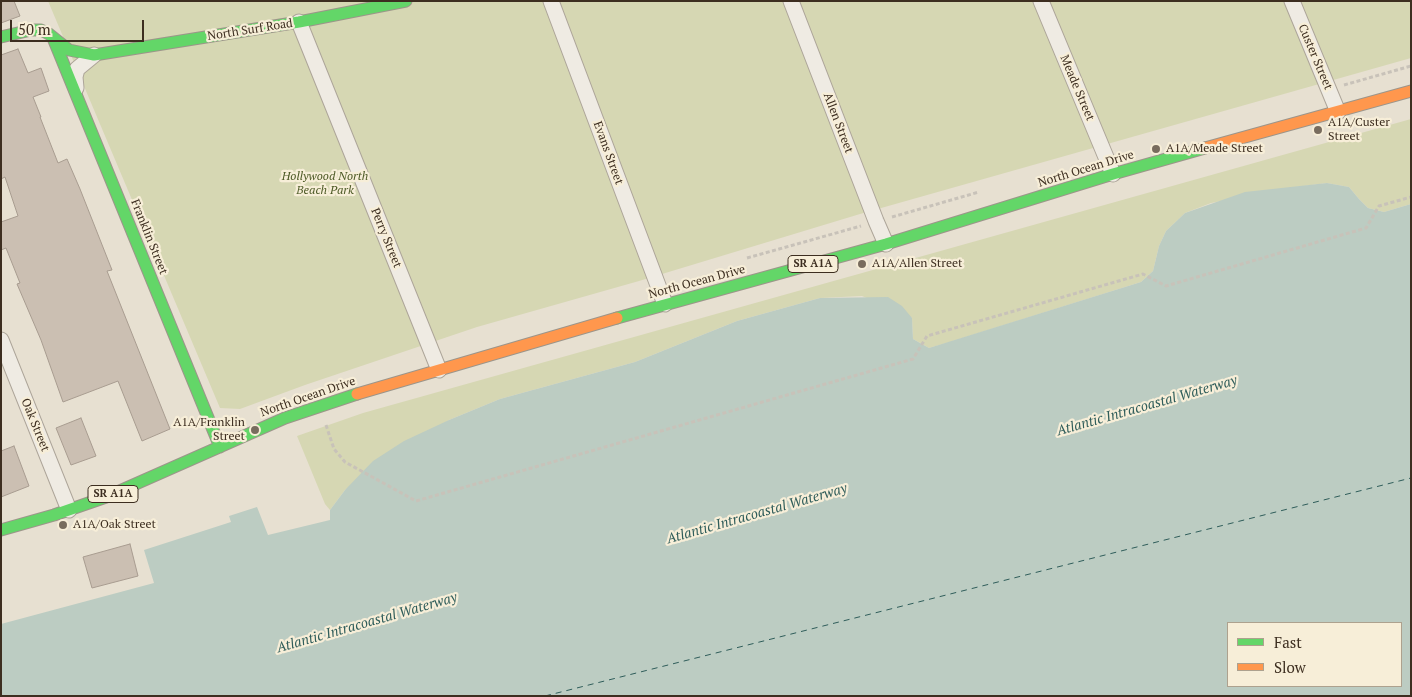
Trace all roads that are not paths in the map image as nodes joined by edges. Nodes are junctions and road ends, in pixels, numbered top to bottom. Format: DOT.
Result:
graph roads {
  1 [pos="406,1"];
  2 [pos="551,1"];
  3 [pos="791,1"];
  4 [pos="1041,1"];
  5 [pos="1292,1"];
  6 [pos="300,22"];
  7 [pos="1,37"];
  8 [pos="53,38"];
  9 [pos="94,55"];
  10 [pos="1411,91"];
  11 [pos="78,100"];
  12 [pos="1338,112"];
  13 [pos="1113,174"];
  14 [pos="886,244"];
  15 [pos="665,304"];
  16 [pos="1,340"];
  17 [pos="439,370"];
  18 [pos="220,447"];
  19 [pos="69,510"];
  20 [pos="1,530"];
  1 -- 6 [label="main road, North Surf Road"];
  2 -- 15 [label="street, Evans Street"];
  3 -- 14 [label="street, Allen Street"];
  4 -- 13 [label="street, Meade Street"];
  5 -- 12 [label="street, Custer Street"];
  6 -- 9 [label="main road, North Surf Road"];
  6 -- 17 [label="street, Perry Street"];
  7 -- 8 [label="main road, North Surf Road"];
  8 -- 9 [label="main road, North Surf Road"];
  8 -- 11 [label="main road, Franklin Street"];
  9 -- 11 [label="street"];
  10 -- 12 [label="main road, North Ocean Drive / SR A1A"];
  11 -- 18 [label="main road, Franklin Street"];
  12 -- 13 [label="main road, North Ocean Drive / SR A1A"];
  13 -- 14 [label="main road, North Ocean Drive / SR A1A"];
  14 -- 15 [label="main road, North Ocean Drive / SR A1A"];
  15 -- 17 [label="main road, North Ocean Drive / SR A1A"];
  16 -- 19 [label="street, Oak Street"];
  17 -- 18 [label="main road, North Ocean Drive / SR A1A"];
  18 -- 19 [label="main road, North Ocean Drive / SR A1A"];
  19 -- 20 [label="main road, North Ocean Drive / SR A1A"];
}
